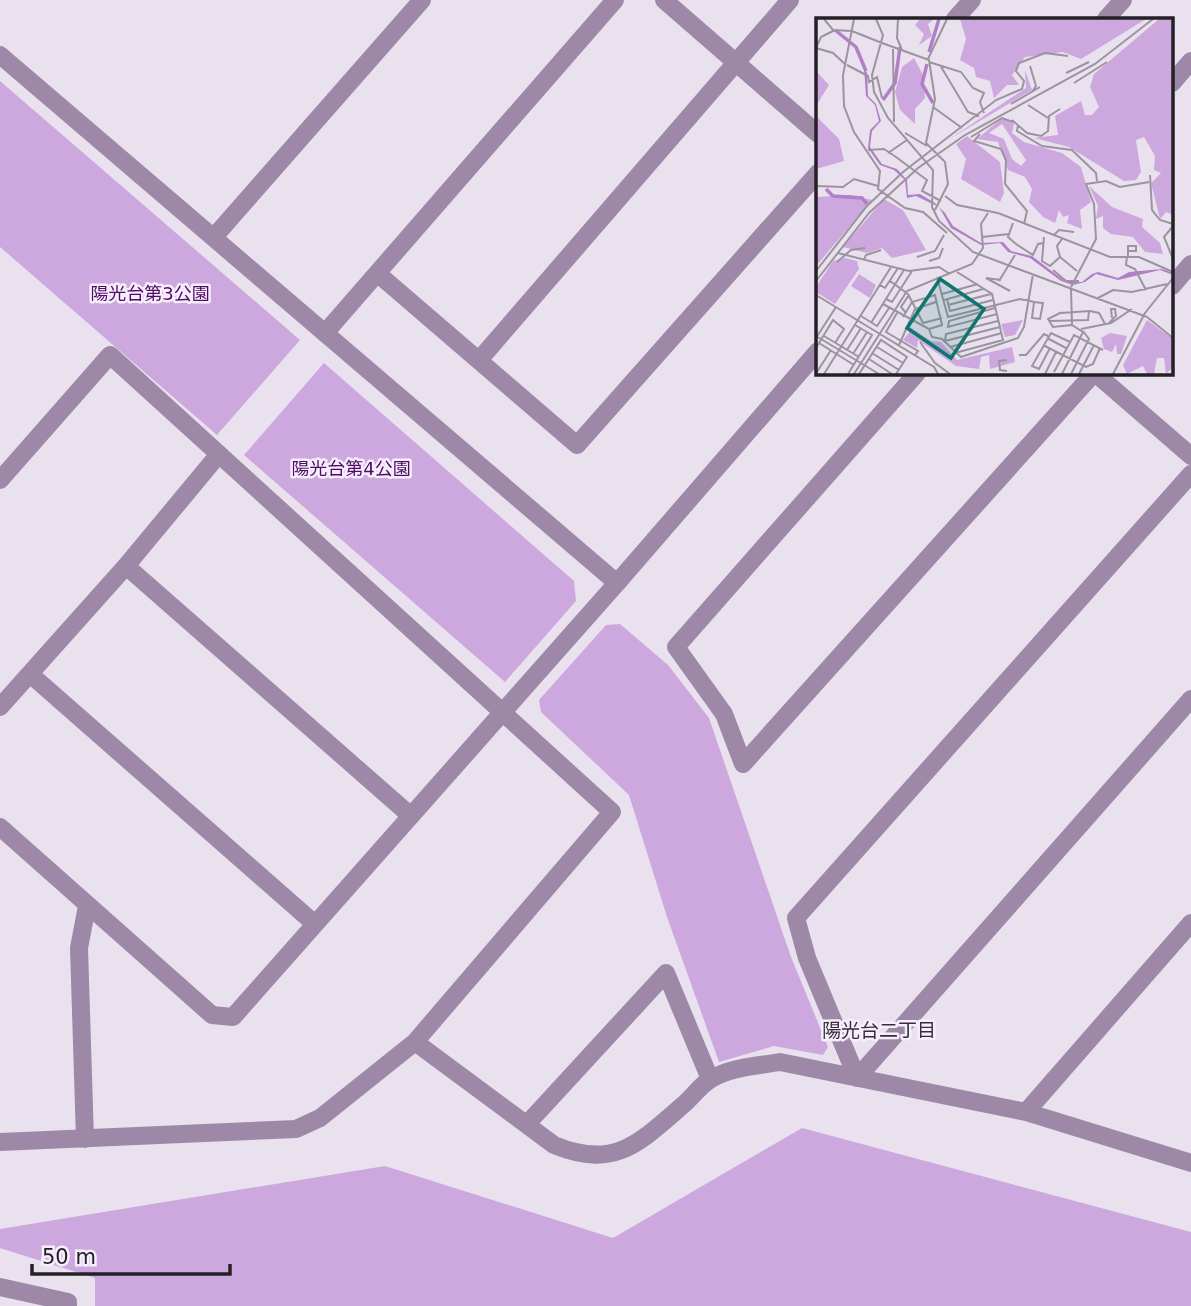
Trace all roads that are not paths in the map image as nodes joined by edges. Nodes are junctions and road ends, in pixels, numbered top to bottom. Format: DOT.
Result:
graph roads {
  1 [pos="422,0"];
  2 [pos="615,0"];
  3 [pos="664,0"];
  4 [pos="790,0"];
  5 [pos="972,0"];
  6 [pos="1123,0"];
  7 [pos="956,18"];
  8 [pos="1107,18"];
  9 [pos="0,55"];
  10 [pos="1191,61"];
  11 [pos="736,63"];
  12 [pos="1174,81"];
  13 [pos="816,132"];
  14 [pos="816,175"];
  15 [pos="214,237"];
  16 [pos="1191,264"];
  17 [pos="377,274"];
  18 [pos="1174,284"];
  19 [pos="325,333"];
  20 [pos="816,353"];
  21 [pos="480,359"];
  22 [pos="916,374"];
  23 [pos="1093,374"];
  24 [pos="1095,374"];
  25 [pos="219,454"];
  26 [pos="1191,456"];
  27 [pos="1191,474"];
  28 [pos="0,480"];
  29 [pos="126,566"];
  30 [pos="617,583"];
  31 [pos="30,674"];
  32 [pos="1191,699"];
  33 [pos="0,707"];
  34 [pos="503,712"];
  35 [pos="411,816"];
  36 [pos="0,827"];
  37 [pos="87,906"];
  38 [pos="1191,922"];
  39 [pos="315,924"];
  40 [pos="415,1042"];
  41 [pos="857,1078"];
  42 [pos="710,1079"];
  43 [pos="1026,1112"];
  44 [pos="527,1124"];
  45 [pos="85,1139"];
  46 [pos="0,1142"];
  47 [pos="1189,1160"];
  48 [pos="0,1287"];
  49 [pos="68,1306"];
  1 -- 15 [label="street"];
  2 -- 17 [label="street"];
  3 -- 11 [label="street"];
  4 -- 11 [label="street"];
  5 -- 7 [label="street"];
  6 -- 8 [label="street"];
  9 -- 15 [label="street"];
  10 -- 12 [label="street"];
  11 -- 13 [label="street"];
  11 -- 21 [label="street"];
  14 -- 21 [label="street"];
  15 -- 19 [label="street"];
  16 -- 18 [label="street"];
  17 -- 19 [label="street"];
  17 -- 21 [label="street"];
  19 -- 30 [label="street"];
  20 -- 30 [label="street"];
  22 -- 23 [label="street"];
  24 -- 26 [label="street"];
  25 -- 28 [label="street"];
  25 -- 29 [label="street"];
  25 -- 34 [label="street"];
  27 -- 41 [label="street"];
  29 -- 31 [label="street"];
  29 -- 35 [label="street"];
  30 -- 34 [label="street"];
  31 -- 33 [label="street"];
  31 -- 39 [label="street"];
  32 -- 41 [label="street"];
  34 -- 35 [label="street"];
  34 -- 40 [label="street"];
  35 -- 39 [label="street"];
  36 -- 37 [label="street"];
  37 -- 39 [label="street"];
  37 -- 45 [label="street"];
  38 -- 43 [label="street"];
  40 -- 44 [label="street"];
  40 -- 45 [label="street"];
  41 -- 42 [label="street"];
  41 -- 43 [label="street"];
  42 -- 44 [label="street"];
  42 -- 44 [label="street"];
  43 -- 47 [label="street"];
  45 -- 46 [label="street"];
  48 -- 49 [label="street"];
}
